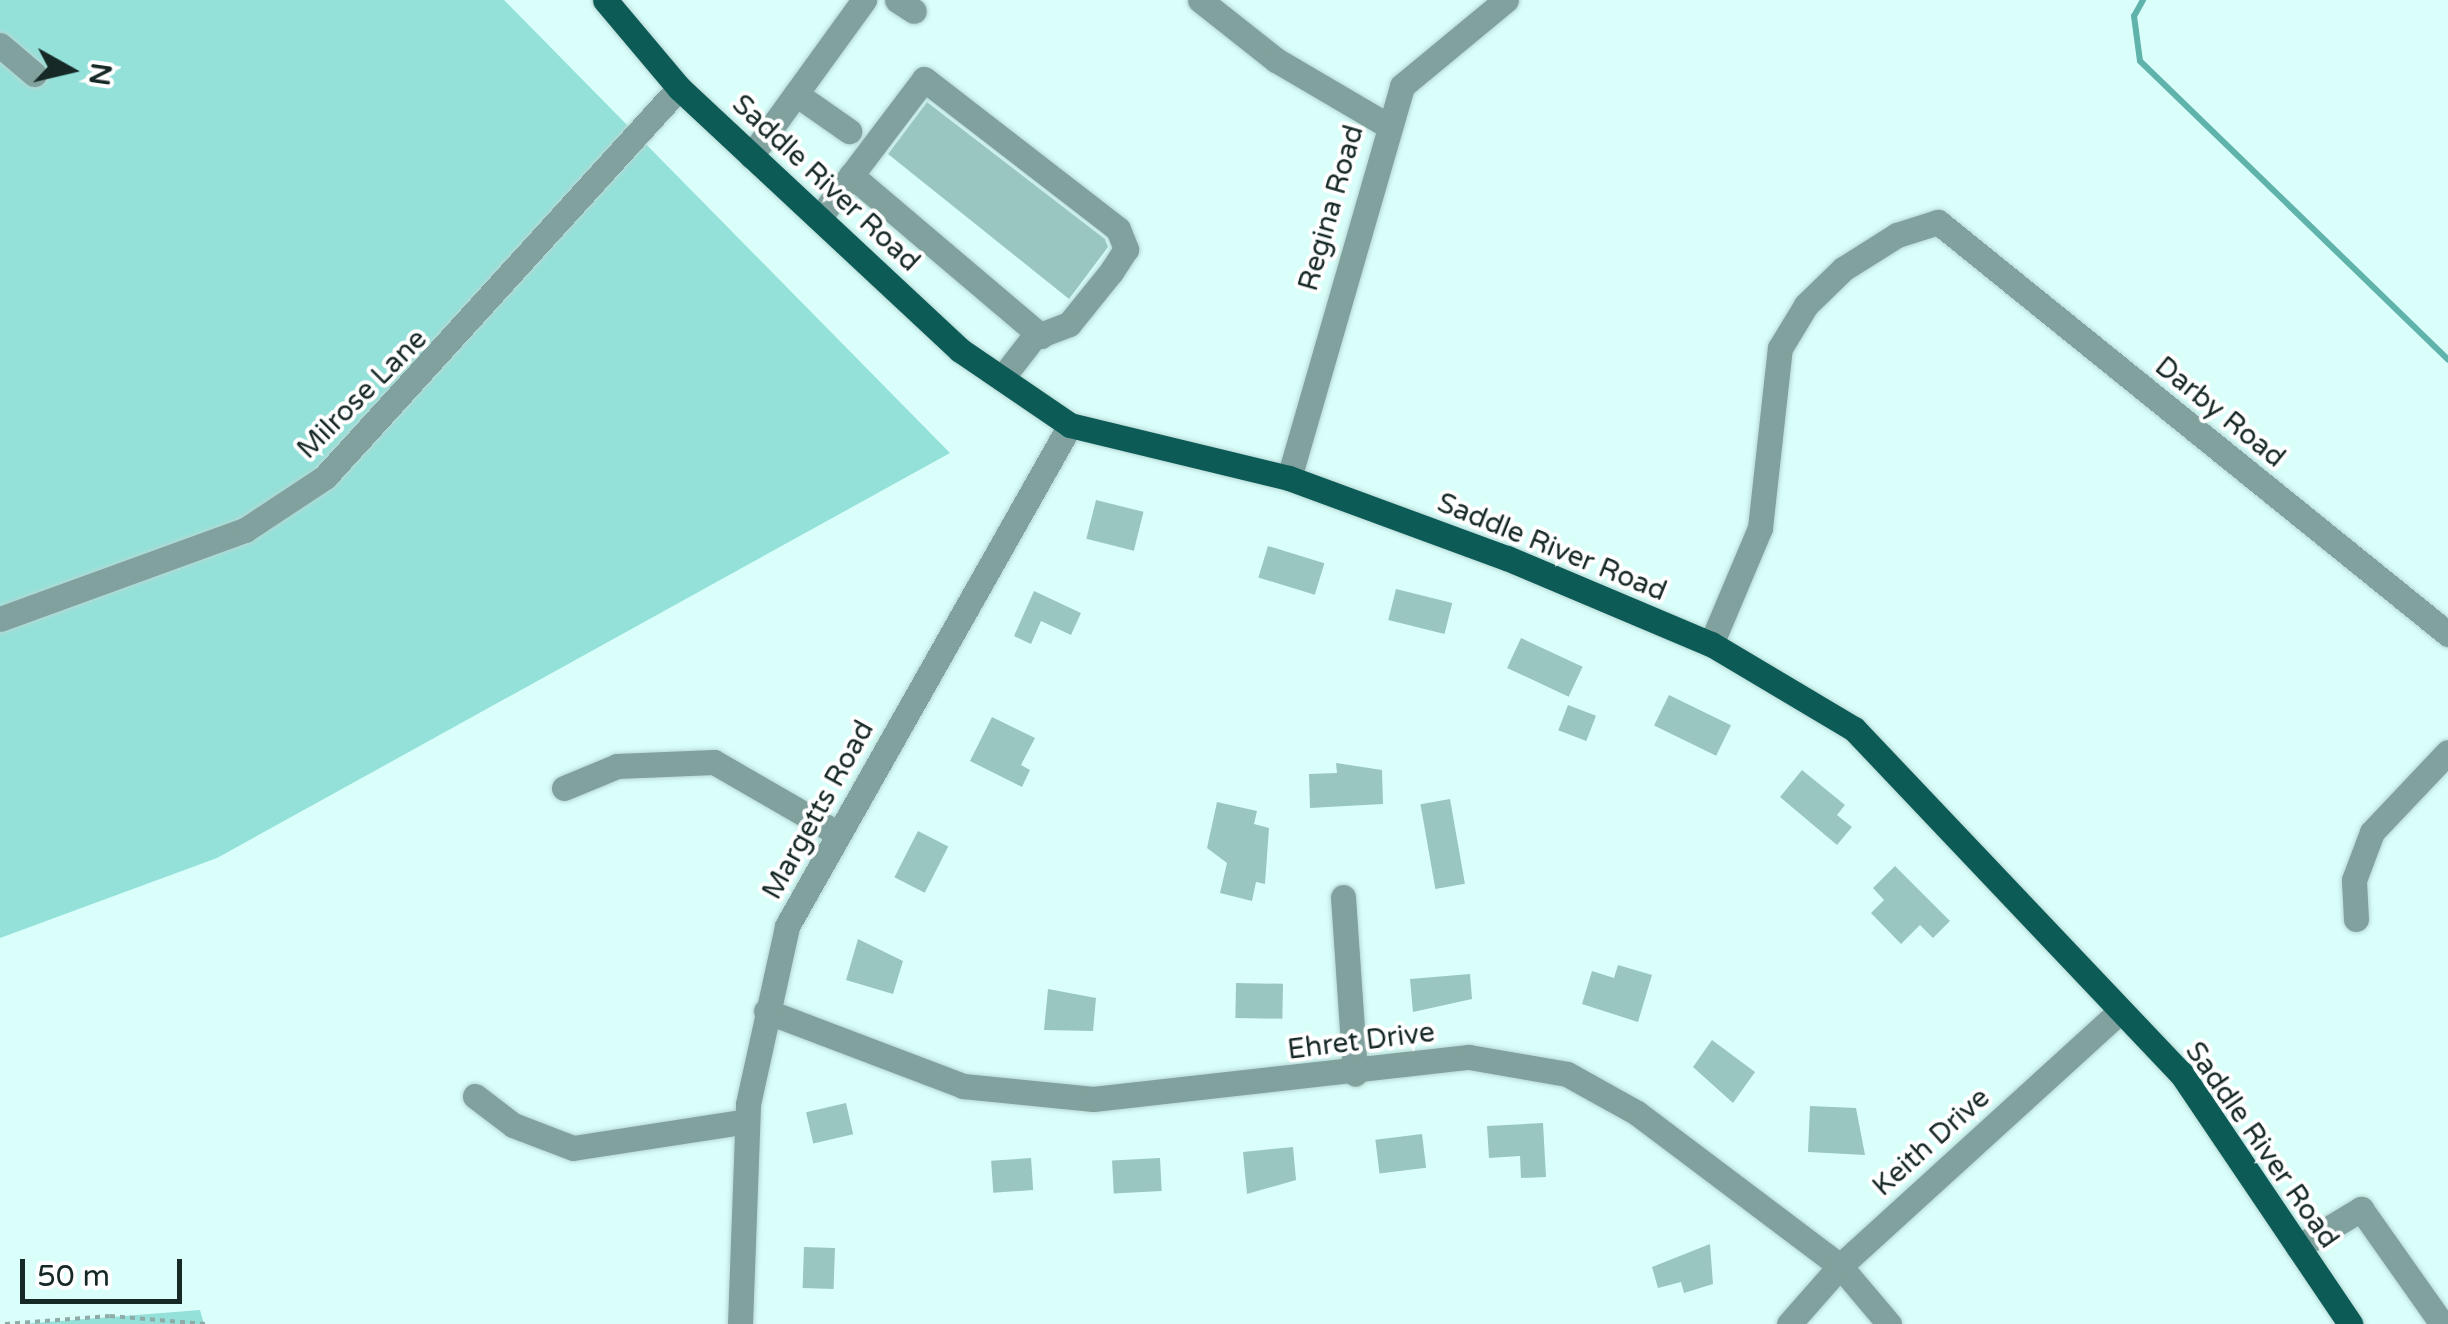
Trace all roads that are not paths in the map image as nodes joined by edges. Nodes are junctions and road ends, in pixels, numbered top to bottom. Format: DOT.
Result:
graph roads {
  1 [pos="864,0"];
  2 [pos="1200,0"];
  3 [pos="1506,0"];
  4 [pos="609,2"];
  5 [pos="0,45"];
  6 [pos="34,74"];
  7 [pos="679,88"];
  8 [pos="796,94"];
  9 [pos="1385,124"];
  10 [pos="849,131"];
  11 [pos="752,156"];
  12 [pos="851,175"];
  13 [pos="818,218"];
  14 [pos="1040,336"];
  15 [pos="1002,378"];
  16 [pos="1070,425"];
  17 [pos="1289,478"];
  18 [pos="0,619"];
  19 [pos="2448,634"];
  20 [pos="1712,644"];
  21 [pos="2448,752"];
  22 [pos="564,788"];
  23 [pos="837,832"];
  24 [pos="1343,897"];
  25 [pos="2356,918"];
  26 [pos="766,1011"];
  27 [pos="2120,1011"];
  28 [pos="1355,1074"];
  29 [pos="475,1096"];
  30 [pos="747,1122"];
  31 [pos="2298,1247"];
  32 [pos="1840,1266"];
  33 [pos="740,1324"];
  34 [pos="1790,1324"];
  35 [pos="1889,1324"];
  36 [pos="2350,1324"];
  37 [pos="2442,1324"];
  1 -- 8 [label="street"];
  2 -- 9 [label="street"];
  3 -- 9 [label="street, Regina Road"];
  4 -- 7 [label="main road, Saddle River Road"];
  5 -- 6 [label="street"];
  7 -- 11 [label="main road, Saddle River Road"];
  7 -- 18 [label="street, Milrose Lane"];
  8 -- 10 [label="street"];
  8 -- 11 [label="street"];
  9 -- 17 [label="street, Regina Road"];
  11 -- 13 [label="main road, Saddle River Road"];
  12 -- 13 [label="street"];
  12 -- 14 [label="street"];
  12 -- 14 [label="street"];
  13 -- 15 [label="main road, Saddle River Road"];
  14 -- 15 [label="street"];
  15 -- 16 [label="main road, Saddle River Road"];
  16 -- 17 [label="main road, Saddle River Road"];
  16 -- 23 [label="street, Margetts Road"];
  17 -- 20 [label="main road, Saddle River Road"];
  19 -- 20 [label="street, Darby Road"];
  20 -- 27 [label="main road, Saddle River Road"];
  21 -- 25 [label="street"];
  22 -- 23 [label="street"];
  23 -- 26 [label="street, Margetts Road"];
  24 -- 28 [label="street"];
  26 -- 28 [label="street, Ehret Drive"];
  26 -- 30 [label="street, Margetts Road"];
  27 -- 31 [label="main road, Saddle River Road"];
  27 -- 32 [label="street, Keith Drive"];
  28 -- 32 [label="street, Ehret Drive"];
  29 -- 30 [label="street"];
  30 -- 33 [label="street, Margetts Road"];
  31 -- 36 [label="main road, Saddle River Road"];
  31 -- 37 [label="street"];
  32 -- 34 [label="street, Keith Drive"];
  32 -- 35 [label="street, Ehret Drive"];
}
